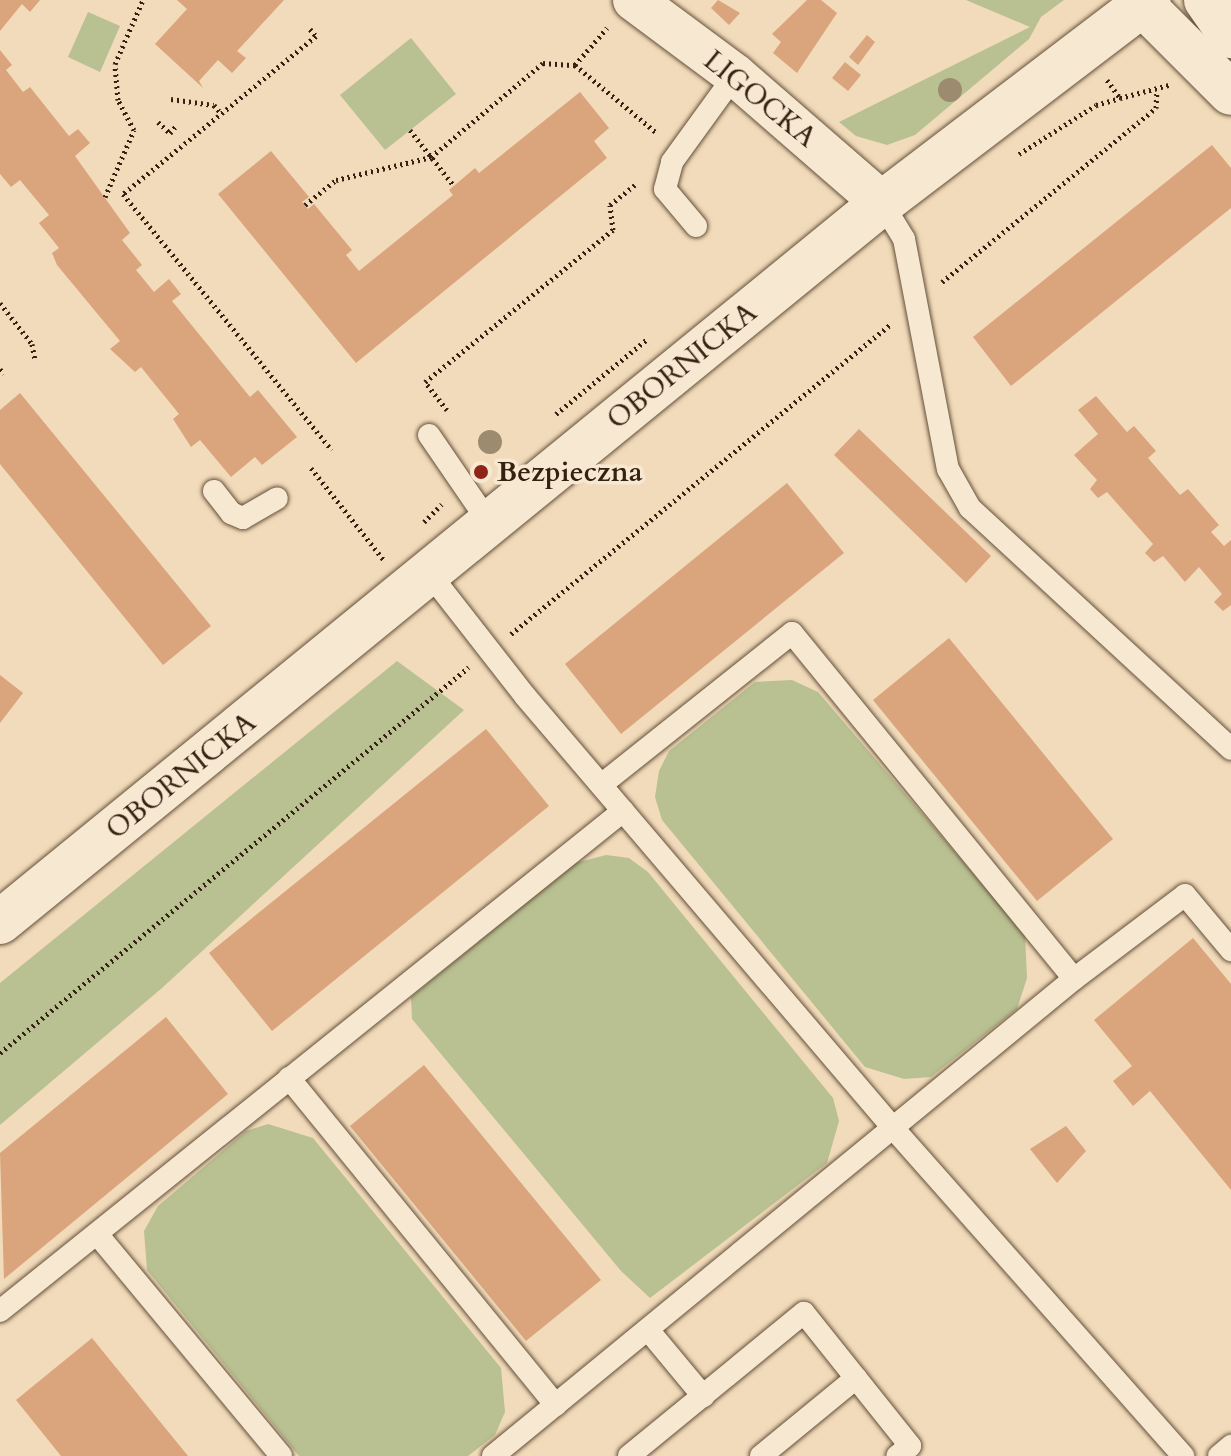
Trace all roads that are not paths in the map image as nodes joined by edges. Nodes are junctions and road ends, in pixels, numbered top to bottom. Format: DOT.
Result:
graph roads {
  1 [pos="1206,0"];
  2 [pos="1146,2"];
  3 [pos="622,11"];
  4 [pos="1215,50"];
  5 [pos="735,75"];
  6 [pos="1231,93"];
  7 [pos="882,203"];
  8 [pos="696,226"];
  9 [pos="429,435"];
  10 [pos="214,491"];
  11 [pos="277,498"];
  12 [pos="490,524"];
  13 [pos="408,569"];
  14 [pos="1231,749"];
  15 [pos="601,785"];
  16 [pos="623,811"];
  17 [pos="0,922"];
  18 [pos="1231,950"];
  19 [pos="1074,979"];
  20 [pos="289,1078"];
  21 [pos="893,1128"];
  22 [pos="97,1234"];
  23 [pos="0,1311"];
  24 [pos="649,1331"];
  25 [pos="856,1378"];
  26 [pos="703,1396"];
  27 [pos="556,1405"];
  28 [pos="1231,1446"];
  29 [pos="281,1456"];
  30 [pos="493,1456"];
  31 [pos="629,1456"];
  32 [pos="761,1456"];
  33 [pos="897,1456"];
  34 [pos="1183,1456"];
  35 [pos="1219,1456"];
  1 -- 4 [label="main road"];
  2 -- 4 [label="main road"];
  2 -- 7 [label="main road, OBORNICKA"];
  3 -- 5 [label="street, LIGOCKA"];
  4 -- 6 [label="main road"];
  5 -- 7 [label="street, LIGOCKA"];
  5 -- 8 [label="lane"];
  7 -- 12 [label="main road, OBORNICKA"];
  7 -- 14 [label="lane"];
  9 -- 12 [label="lane"];
  10 -- 11 [label="lane"];
  12 -- 13 [label="main road, OBORNICKA"];
  13 -- 15 [label="lane"];
  13 -- 17 [label="main road, OBORNICKA"];
  15 -- 16 [label="lane"];
  15 -- 19 [label="lane"];
  16 -- 20 [label="lane"];
  16 -- 21 [label="lane"];
  18 -- 19 [label="lane"];
  19 -- 21 [label="lane"];
  20 -- 22 [label="lane"];
  20 -- 27 [label="lane"];
  21 -- 24 [label="lane"];
  21 -- 34 [label="lane"];
  22 -- 23 [label="lane"];
  22 -- 29 [label="lane"];
  24 -- 26 [label="lane"];
  24 -- 27 [label="lane"];
  25 -- 26 [label="lane"];
  25 -- 32 [label="lane"];
  25 -- 33 [label="lane"];
  26 -- 31 [label="lane"];
  27 -- 30 [label="lane"];
  28 -- 35 [label="lane"];
}
